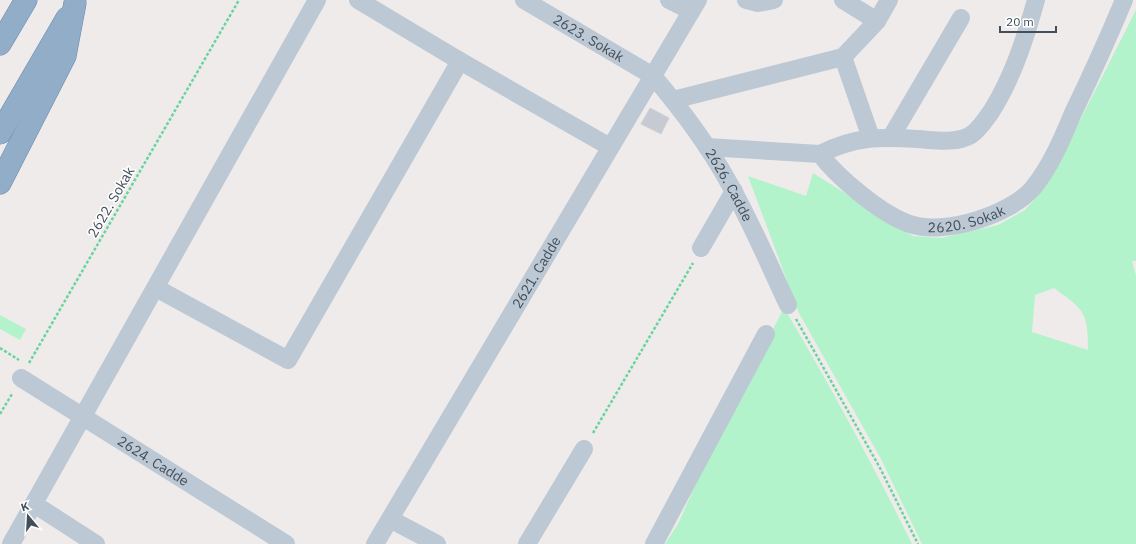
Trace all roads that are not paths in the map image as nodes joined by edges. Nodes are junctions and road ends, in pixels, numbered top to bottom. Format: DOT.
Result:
graph roads {
  1 [pos="19,0"];
  2 [pos="26,0"];
  3 [pos="317,0"];
  4 [pos="358,0"];
  5 [pos="524,0"];
  6 [pos="669,0"];
  7 [pos="746,0"];
  8 [pos="774,0"];
  9 [pos="843,0"];
  10 [pos="889,0"];
  11 [pos="1036,0"];
  12 [pos="1124,0"];
  13 [pos="76,2"];
  14 [pos="694,6"];
  15 [pos="961,18"];
  16 [pos="0,20"];
  17 [pos="877,21"];
  18 [pos="0,44"];
  19 [pos="843,57"];
  20 [pos="460,61"];
  21 [pos="653,76"];
  22 [pos="673,100"];
  23 [pos="0,133"];
  24 [pos="891,137"];
  25 [pos="871,138"];
  26 [pos="610,147"];
  27 [pos="707,147"];
  28 [pos="820,154"];
  29 [pos="0,183"];
  30 [pos="734,191"];
  31 [pos="701,248"];
  32 [pos="156,288"];
  33 [pos="788,304"];
  34 [pos="766,334"];
  35 [pos="25,372"];
  36 [pos="84,417"];
  37 [pos="584,449"];
  38 [pos="34,504"];
  39 [pos="390,519"];
  40 [pos="11,544"];
  41 [pos="96,544"];
  42 [pos="286,544"];
  43 [pos="375,544"];
  44 [pos="437,544"];
  45 [pos="527,544"];
  46 [pos="654,544"];
  1 -- 16 [label="highway"];
  2 -- 18 [label="highway"];
  3 -- 32 [label="street"];
  4 -- 20 [label="street"];
  5 -- 21 [label="street, 2623. Sokak"];
  6 -- 14 [label="street"];
  7 -- 8 [label="street"];
  9 -- 17 [label="street"];
  10 -- 17 [label="street"];
  11 -- 24 [label="street"];
  12 -- 28 [label="street, 2620. Sokak"];
  13 -- 23 [label="highway"];
  13 -- 29 [label="highway"];
  14 -- 21 [label="street, 2621. Cadde"];
  15 -- 24 [label="street"];
  17 -- 19 [label="street"];
  19 -- 22 [label="street"];
  19 -- 25 [label="street"];
  20 -- 26 [label="street"];
  20 -- 32 [label="street"];
  21 -- 22 [label="street, 2626. Cadde"];
  21 -- 26 [label="street, 2621. Cadde"];
  22 -- 27 [label="street, 2626. Cadde"];
  24 -- 25 [label="street"];
  25 -- 28 [label="street"];
  26 -- 39 [label="street, 2621. Cadde"];
  27 -- 28 [label="street"];
  27 -- 30 [label="street, 2626. Cadde"];
  30 -- 31 [label="street"];
  30 -- 33 [label="street, 2626. Cadde"];
  32 -- 36 [label="street"];
  34 -- 46 [label="street"];
  35 -- 36 [label="street, 2624. Cadde"];
  36 -- 38 [label="street"];
  36 -- 42 [label="street, 2624. Cadde"];
  37 -- 45 [label="street"];
  38 -- 40 [label="street"];
  38 -- 41 [label="street"];
  39 -- 43 [label="street, 2621. Cadde"];
  39 -- 44 [label="street"];
}
